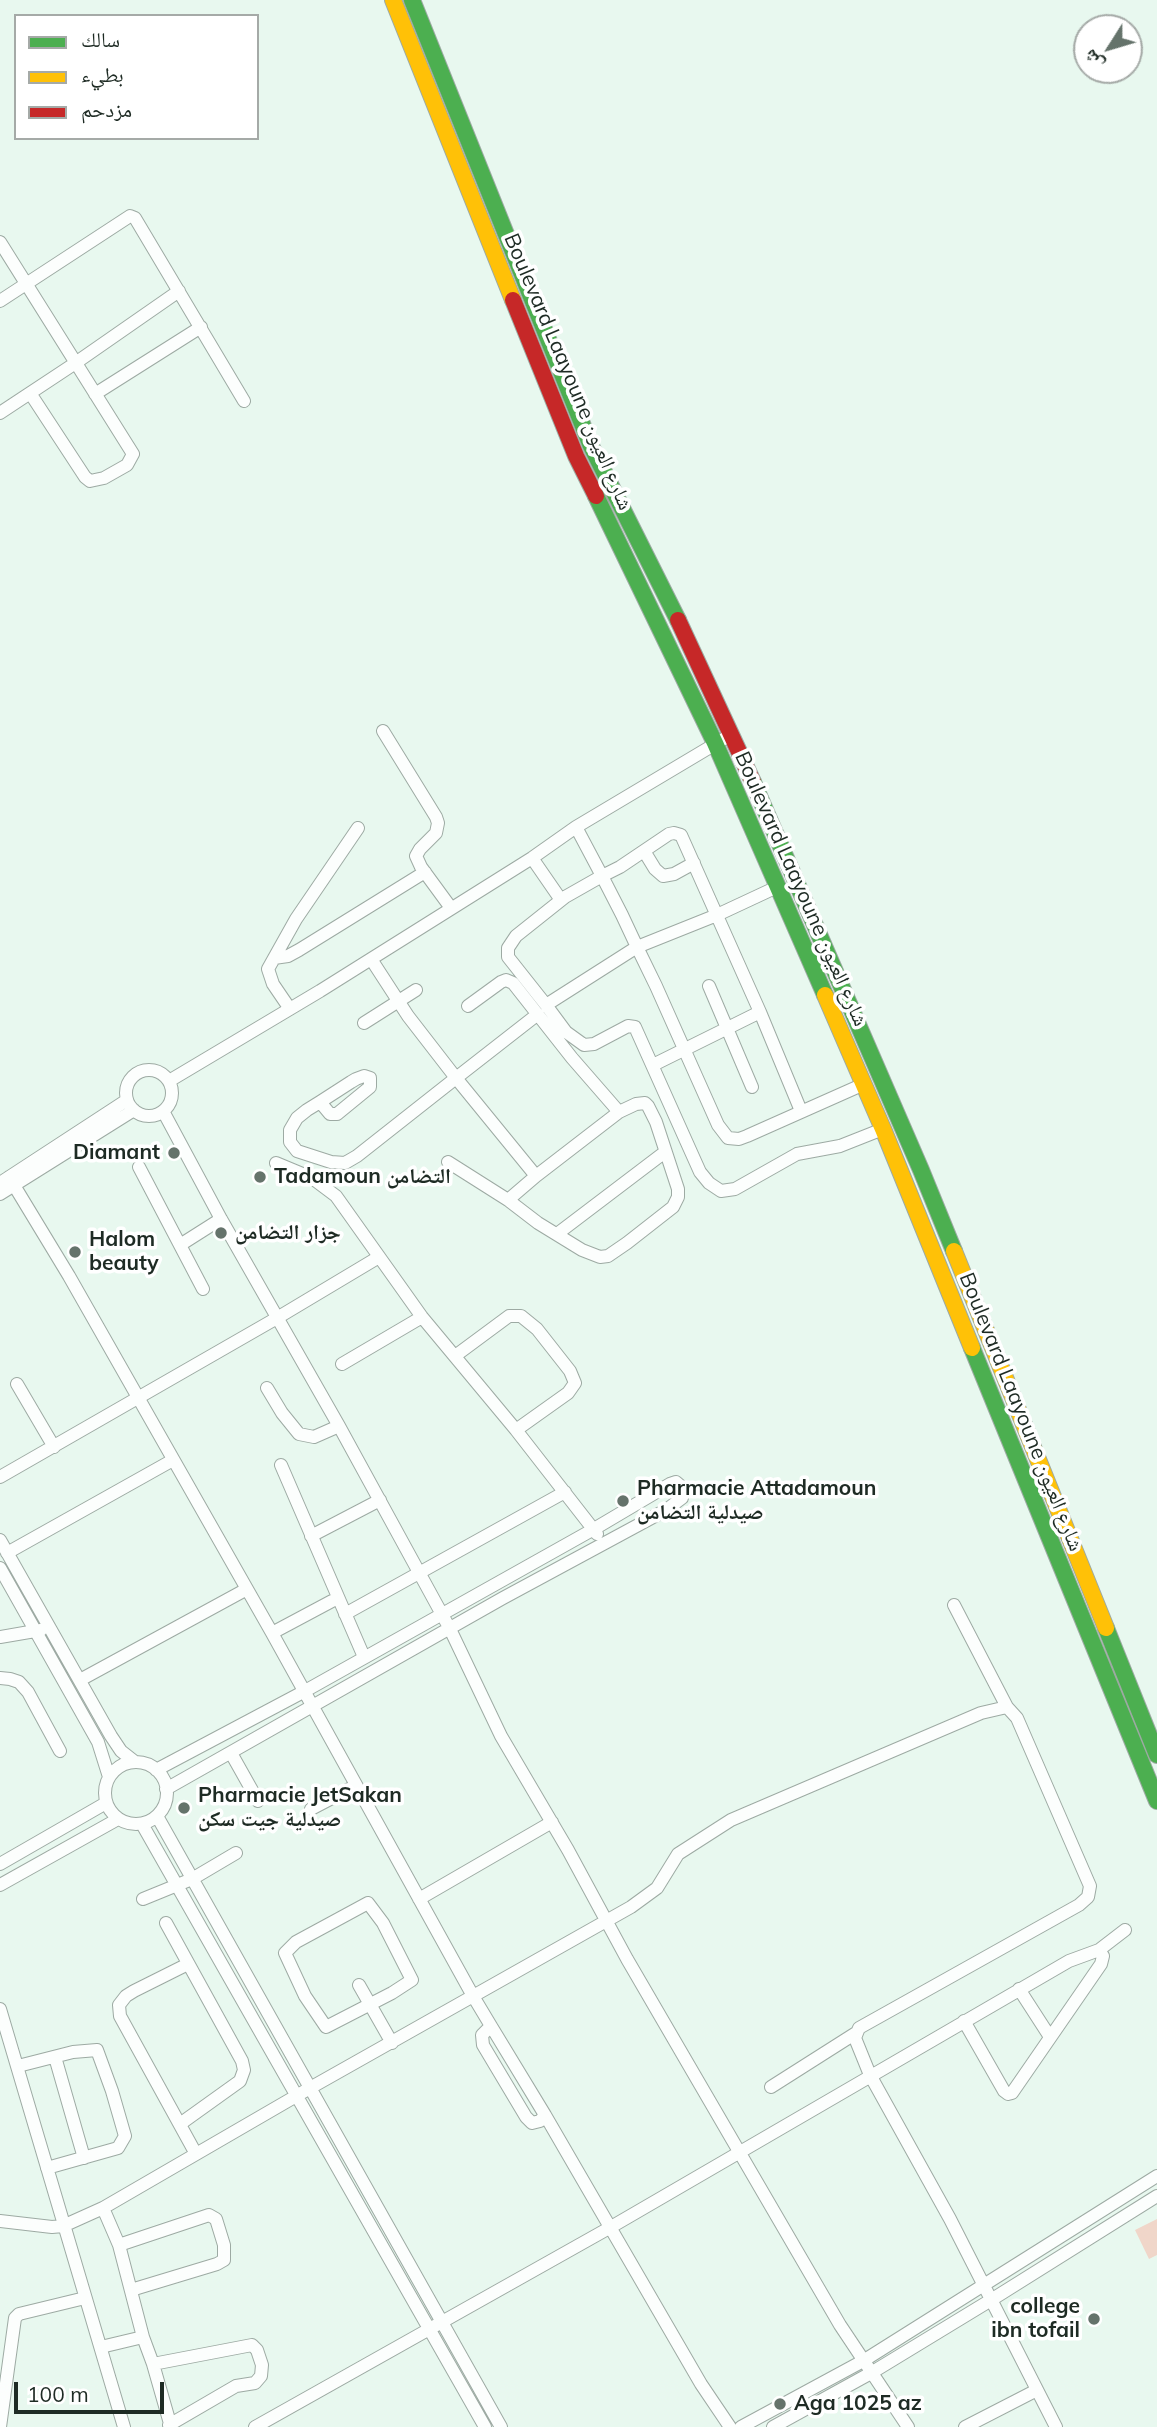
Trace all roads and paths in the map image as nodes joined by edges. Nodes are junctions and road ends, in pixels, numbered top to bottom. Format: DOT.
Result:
graph roads {
  1 [pos="393,0"];
  2 [pos="412,0"];
  3 [pos="0,242"];
  4 [pos="26,284"];
  5 [pos="179,290"];
  6 [pos="0,300"];
  7 [pos="201,327"];
  8 [pos="74,364"];
  9 [pos="30,393"];
  10 [pos="95,394"];
  11 [pos="244,401"];
  12 [pos="0,413"];
  13 [pos="383,731"];
  14 [pos="732,734"];
  15 [pos="715,743"];
  16 [pos="576,827"];
  17 [pos="358,828"];
  18 [pos="644,851"];
  19 [pos="532,858"];
  20 [pos="694,863"];
  21 [pos="425,872"];
  22 [pos="602,876"];
  23 [pos="777,887"];
  24 [pos="561,900"];
  25 [pos="450,908"];
  26 [pos="717,915"];
  27 [pos="637,947"];
  28 [pos="274,958"];
  29 [pos="371,958"];
  30 [pos="709,986"];
  31 [pos="416,990"];
  32 [pos="398,1001"];
  33 [pos="468,1006"];
  34 [pos="290,1009"];
  35 [pos="542,1010"];
  36 [pos="760,1012"];
  37 [pos="364,1023"];
  38 [pos="727,1027"];
  39 [pos="685,1050"];
  40 [pos="653,1065"];
  41 [pos="456,1078"];
  42 [pos="169,1081"];
  43 [pos="864,1084"];
  44 [pos="752,1087"];
  45 [pos="320,1102"];
  46 [pos="131,1105"];
  47 [pos="163,1111"];
  48 [pos="801,1111"];
  49 [pos="619,1112"];
  50 [pos="883,1129"];
  51 [pos="664,1152"];
  52 [pos="448,1162"];
  53 [pos="276,1163"];
  54 [pos="139,1167"];
  55 [pos="536,1176"];
  56 [pos="8,1182"];
  57 [pos="0,1194"];
  58 [pos="508,1200"];
  59 [pos="221,1219"];
  60 [pos="558,1234"];
  61 [pos="180,1245"];
  62 [pos="379,1257"];
  63 [pos="203,1289"];
  64 [pos="422,1317"];
  65 [pos="277,1318"];
  66 [pos="455,1356"];
  67 [pos="342,1364"];
  68 [pos="17,1384"];
  69 [pos="267,1388"];
  70 [pos="137,1398"];
  71 [pos="339,1426"];
  72 [pos="516,1430"];
  73 [pos="54,1447"];
  74 [pos="173,1460"];
  75 [pos="281,1465"];
  76 [pos="0,1477"];
  77 [pos="565,1492"];
  78 [pos="380,1500"];
  79 [pos="594,1529"];
  80 [pos="312,1536"];
  81 [pos="0,1540"];
  82 [pos="604,1543"];
  83 [pos="7,1553"];
  84 [pos="0,1568"];
  85 [pos="419,1572"];
  86 [pos="496,1583"];
  87 [pos="247,1589"];
  88 [pos="503,1598"];
  89 [pos="332,1601"];
  90 [pos="954,1605"];
  91 [pos="441,1613"];
  92 [pos="345,1614"];
  93 [pos="50,1628"];
  94 [pos="450,1629"];
  95 [pos="36,1631"];
  96 [pos="272,1633"];
  97 [pos="0,1637"];
  98 [pos="364,1657"];
  99 [pos="0,1678"];
  100 [pos="80,1680"];
  101 [pos="304,1691"];
  102 [pos="313,1706"];
  103 [pos="1007,1707"];
  104 [pos="60,1751"];
  105 [pos="231,1753"];
  106 [pos="1157,1755"];
  107 [pos="135,1762"];
  108 [pos="156,1770"];
  109 [pos="109,1777"];
  110 [pos="355,1786"];
  111 [pos="166,1790"];
  112 [pos="258,1801"];
  113 [pos="1157,1801"];
  114 [pos="106,1803"];
  115 [pos="311,1809"];
  116 [pos="157,1816"];
  117 [pos="118,1819"];
  118 [pos="552,1822"];
  119 [pos="142,1824"];
  120 [pos="236,1853"];
  121 [pos="0,1864"];
  122 [pos="191,1879"];
  123 [pos="177,1884"];
  124 [pos="0,1885"];
  125 [pos="143,1899"];
  126 [pos="419,1899"];
  127 [pos="606,1920"];
  128 [pos="166,1923"];
  129 [pos="1125,1930"];
  130 [pos="1099,1950"];
  131 [pos="188,1964"];
  132 [pos="359,1985"];
  133 [pos="1019,1989"];
  134 [pos="473,1996"];
  135 [pos="370,2005"];
  136 [pos="0,2009"];
  137 [pos="964,2021"];
  138 [pos="491,2026"];
  139 [pos="856,2033"];
  140 [pos="1050,2038"];
  141 [pos="391,2043"];
  142 [pos="55,2057"];
  143 [pos="18,2066"];
  144 [pos="870,2075"];
  145 [pos="771,2087"];
  146 [pos="310,2088"];
  147 [pos="297,2095"];
  148 [pos="545,2115"];
  149 [pos="180,2124"];
  150 [pos="739,2151"];
  151 [pos="196,2154"];
  152 [pos="84,2158"];
  153 [pos="47,2168"];
  154 [pos="1157,2176"];
  155 [pos="1157,2196"];
  156 [pos="103,2208"];
  157 [pos="0,2221"];
  158 [pos="64,2227"];
  159 [pos="611,2227"];
  160 [pos="119,2245"];
  161 [pos="983,2285"];
  162 [pos="131,2290"];
  163 [pos="85,2298"];
  164 [pos="991,2300"];
  165 [pos="435,2324"];
  166 [pos="143,2337"];
  167 [pos="101,2347"];
  168 [pos="863,2361"];
  169 [pos="153,2364"];
  170 [pos="871,2373"];
  171 [pos="1037,2390"];
  172 [pos="170,2426"];
  173 [pos="0,2427"];
  174 [pos="124,2427"];
  175 [pos="255,2427"];
  176 [pos="485,2427"];
  177 [pos="501,2427"];
  178 [pos="730,2427"];
  179 [pos="741,2427"];
  180 [pos="773,2427"];
  181 [pos="908,2427"];
  182 [pos="965,2427"];
  183 [pos="1056,2427"];
  1 -- 15 [label="street, Boulevard Laayoune شارع العيون"];
  2 -- 14 [label="street, Boulevard Laayoune شارع العيون"];
  3 -- 4 [label="street"];
  4 -- 5 [label="street"];
  4 -- 6 [label="street"];
  4 -- 8 [label="street"];
  5 -- 7 [label="street"];
  5 -- 8 [label="street"];
  7 -- 10 [label="street"];
  7 -- 11 [label="street"];
  8 -- 9 [label="street"];
  8 -- 10 [label="street"];
  9 -- 10 [label="street"];
  9 -- 12 [label="street"];
  13 -- 21 [label="street"];
  14 -- 15 [label="street"];
  14 -- 106 [label="street, Boulevard Laayoune شارع العيون"];
  15 -- 16 [label="street"];
  15 -- 23 [label="street, Boulevard Laayoune شارع العيون"];
  16 -- 19 [label="street"];
  16 -- 22 [label="street"];
  17 -- 28 [label="street"];
  18 -- 20 [label="street"];
  18 -- 20 [label="street"];
  18 -- 22 [label="street"];
  19 -- 24 [label="street"];
  19 -- 25 [label="street"];
  20 -- 26 [label="street"];
  21 -- 25 [label="street"];
  21 -- 28 [label="street"];
  22 -- 24 [label="street"];
  22 -- 27 [label="street"];
  23 -- 26 [label="street"];
  23 -- 43 [label="street, Boulevard Laayoune شارع العيون"];
  24 -- 35 [label="street"];
  25 -- 29 [label="street"];
  26 -- 27 [label="street"];
  26 -- 36 [label="street"];
  27 -- 35 [label="street"];
  27 -- 39 [label="street"];
  28 -- 34 [label="street"];
  29 -- 32 [label="street"];
  29 -- 34 [label="street"];
  30 -- 38 [label="street"];
  31 -- 32 [label="street"];
  32 -- 37 [label="street"];
  32 -- 41 [label="street"];
  33 -- 35 [label="street"];
  34 -- 42 [label="street"];
  35 -- 40 [label="street"];
  35 -- 41 [label="street"];
  35 -- 49 [label="street"];
  36 -- 38 [label="street"];
  36 -- 48 [label="street"];
  38 -- 39 [label="street"];
  38 -- 44 [label="street"];
  39 -- 40 [label="street"];
  39 -- 48 [label="street"];
  40 -- 50 [label="street"];
  41 -- 45 [label="street"];
  41 -- 55 [label="street"];
  42 -- 46 [label="street"];
  42 -- 47 [label="street"];
  43 -- 48 [label="street"];
  43 -- 50 [label="street, Boulevard Laayoune شارع العيون"];
  46 -- 47 [label="street"];
  46 -- 56 [label="street"];
  47 -- 59 [label="street"];
  49 -- 51 [label="street"];
  49 -- 55 [label="street"];
  50 -- 113 [label="street, Boulevard Laayoune شارع العيون"];
  51 -- 60 [label="street"];
  51 -- 60 [label="street"];
  52 -- 58 [label="street"];
  53 -- 62 [label="street"];
  54 -- 61 [label="street"];
  55 -- 58 [label="street"];
  56 -- 57 [label="street"];
  56 -- 70 [label="street"];
  58 -- 60 [label="street"];
  59 -- 61 [label="street"];
  59 -- 65 [label="street"];
  61 -- 63 [label="street"];
  62 -- 64 [label="street"];
  62 -- 65 [label="street"];
  64 -- 66 [label="street"];
  64 -- 67 [label="street"];
  65 -- 70 [label="street"];
  65 -- 71 [label="street"];
  66 -- 72 [label="street"];
  66 -- 72 [label="street"];
  68 -- 73 [label="street"];
  69 -- 71 [label="street"];
  70 -- 73 [label="street"];
  70 -- 74 [label="street"];
  71 -- 78 [label="street"];
  72 -- 77 [label="street"];
  73 -- 76 [label="street"];
  74 -- 83 [label="street"];
  74 -- 87 [label="street"];
  75 -- 80 [label="street"];
  77 -- 79 [label="street"];
  77 -- 85 [label="street"];
  78 -- 80 [label="street"];
  78 -- 85 [label="street"];
  79 -- 82 [label="street"];
  79 -- 82 [label="street"];
  79 -- 86 [label="street"];
  80 -- 92 [label="street"];
  81 -- 83 [label="street"];
  82 -- 88 [label="street"];
  83 -- 93 [label="street"];
  84 -- 95 [label="street"];
  85 -- 91 [label="street"];
  85 -- 92 [label="street"];
  86 -- 88 [label="street"];
  86 -- 91 [label="street"];
  87 -- 96 [label="street"];
  87 -- 100 [label="street"];
  88 -- 94 [label="street"];
  89 -- 96 [label="street"];
  90 -- 103 [label="street"];
  91 -- 94 [label="street"];
  91 -- 98 [label="street"];
  92 -- 98 [label="street"];
  93 -- 95 [label="street"];
  93 -- 100 [label="street"];
  94 -- 102 [label="street"];
  94 -- 118 [label="street"];
  95 -- 97 [label="street"];
  95 -- 109 [label="street"];
  96 -- 101 [label="street"];
  98 -- 101 [label="street"];
  99 -- 104 [label="street"];
  100 -- 107 [label="street"];
  101 -- 102 [label="street"];
  101 -- 108 [label="street"];
  102 -- 105 [label="street"];
  102 -- 110 [label="street"];
  103 -- 127 [label="street"];
  103 -- 139 [label="street"];
  105 -- 111 [label="street"];
  105 -- 112 [label="street"];
  107 -- 108 [label="street"];
  107 -- 109 [label="street"];
  108 -- 111 [label="street"];
  109 -- 114 [label="street"];
  110 -- 115 [label="street"];
  110 -- 126 [label="street"];
  111 -- 116 [label="street"];
  114 -- 117 [label="street"];
  114 -- 121 [label="street"];
  116 -- 119 [label="street"];
  116 -- 122 [label="street"];
  117 -- 119 [label="street"];
  117 -- 124 [label="street"];
  118 -- 126 [label="street"];
  118 -- 127 [label="street"];
  119 -- 123 [label="street"];
  120 -- 122 [label="street"];
  122 -- 123 [label="street"];
  122 -- 146 [label="street"];
  123 -- 125 [label="street"];
  123 -- 147 [label="street"];
  126 -- 134 [label="street"];
  127 -- 134 [label="street"];
  127 -- 150 [label="street"];
  128 -- 131 [label="street"];
  129 -- 130 [label="street"];
  130 -- 133 [label="street"];
  130 -- 140 [label="street"];
  131 -- 149 [label="street"];
  131 -- 149 [label="street"];
  132 -- 135 [label="street"];
  133 -- 137 [label="street"];
  133 -- 140 [label="street"];
  134 -- 138 [label="street"];
  134 -- 141 [label="street"];
  135 -- 135 [label="street"];
  135 -- 141 [label="street"];
  136 -- 143 [label="street"];
  137 -- 140 [label="street"];
  137 -- 144 [label="street"];
  138 -- 148 [label="street"];
  138 -- 148 [label="street"];
  139 -- 144 [label="street"];
  139 -- 145 [label="street"];
  141 -- 146 [label="street"];
  142 -- 143 [label="street"];
  142 -- 152 [label="street"];
  142 -- 152 [label="street"];
  143 -- 153 [label="street"];
  144 -- 150 [label="street"];
  144 -- 161 [label="street"];
  146 -- 147 [label="street"];
  146 -- 165 [label="street"];
  147 -- 151 [label="street"];
  147 -- 165 [label="street"];
  148 -- 159 [label="street"];
  149 -- 151 [label="street"];
  150 -- 159 [label="street"];
  150 -- 168 [label="street"];
  151 -- 156 [label="street"];
  152 -- 153 [label="street"];
  153 -- 158 [label="street"];
  154 -- 161 [label="street"];
  155 -- 164 [label="street"];
  156 -- 158 [label="street"];
  156 -- 160 [label="street"];
  157 -- 158 [label="street"];
  158 -- 163 [label="street"];
  159 -- 165 [label="street"];
  159 -- 178 [label="street"];
  160 -- 162 [label="street"];
  160 -- 162 [label="street"];
  161 -- 164 [label="street"];
  161 -- 168 [label="street"];
  162 -- 166 [label="street"];
  163 -- 167 [label="street"];
  163 -- 173 [label="street"];
  164 -- 170 [label="street"];
  164 -- 171 [label="street"];
  165 -- 175 [label="street"];
  165 -- 176 [label="street"];
  165 -- 177 [label="street"];
  166 -- 167 [label="street"];
  166 -- 169 [label="street"];
  167 -- 174 [label="street"];
  168 -- 170 [label="street"];
  168 -- 179 [label="street"];
  169 -- 172 [label="street"];
  169 -- 172 [label="street"];
  170 -- 180 [label="street"];
  170 -- 181 [label="street"];
  171 -- 182 [label="street"];
  171 -- 183 [label="street"];
}
